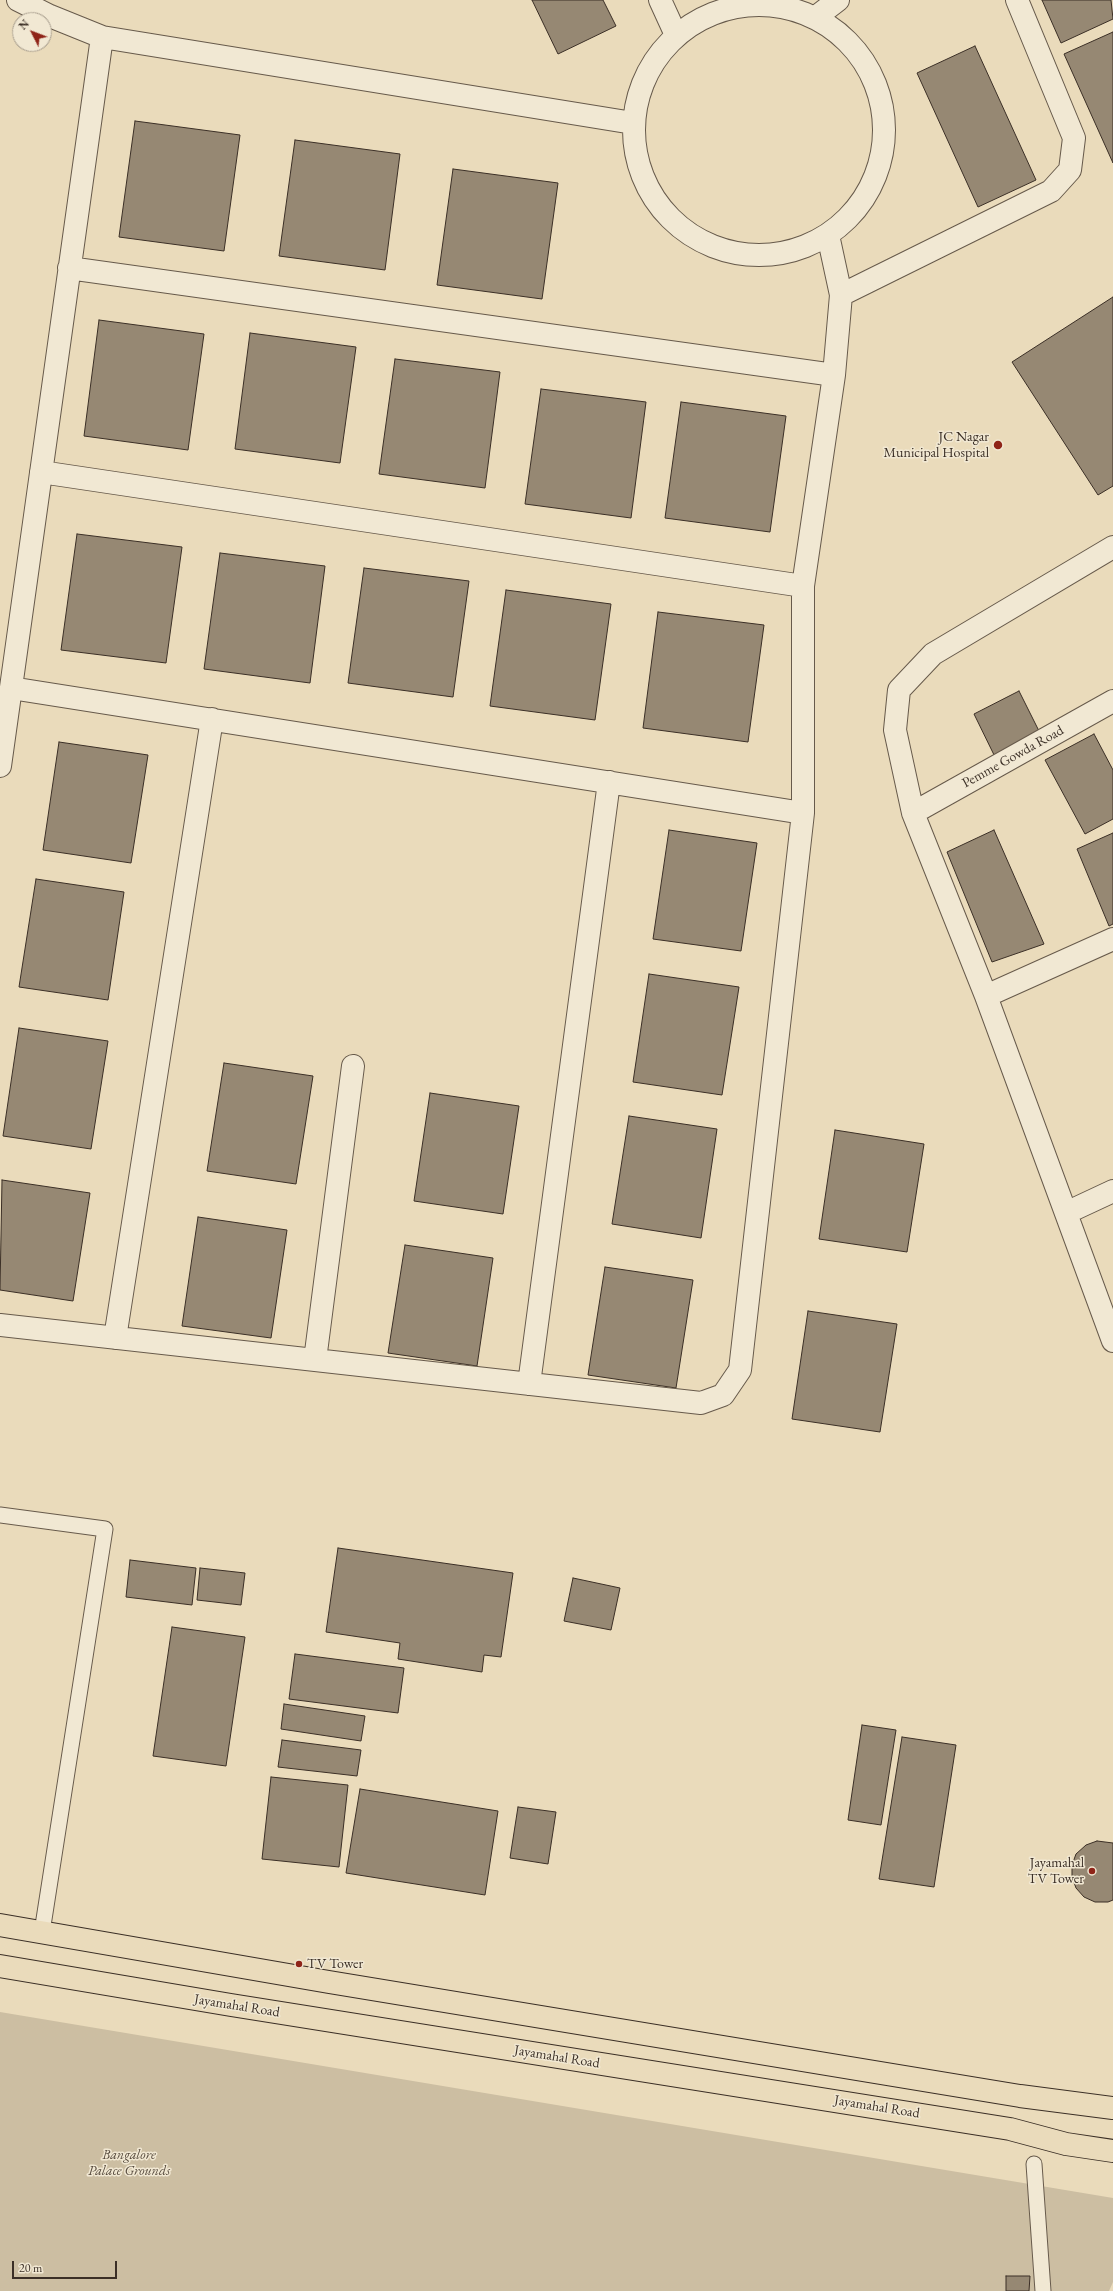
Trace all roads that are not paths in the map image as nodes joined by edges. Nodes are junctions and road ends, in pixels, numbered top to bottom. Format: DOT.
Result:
graph roads {
  1 [pos="18,0"];
  2 [pos="660,0"];
  3 [pos="838,0"];
  4 [pos="1017,0"];
  5 [pos="816,17"];
  6 [pos="676,35"];
  7 [pos="102,37"];
  8 [pos="633,123"];
  9 [pos="828,235"];
  10 [pos="69,268"];
  11 [pos="841,295"];
  12 [pos="834,375"];
  13 [pos="41,472"];
  14 [pos="1113,547"];
  15 [pos="804,586"];
  16 [pos="11,688"];
  17 [pos="1113,701"];
  18 [pos="212,719"];
  19 [pos="0,766"];
  20 [pos="609,782"];
  21 [pos="803,813"];
  22 [pos="913,813"];
  23 [pos="1113,939"];
  24 [pos="986,996"];
  25 [pos="353,1066"];
  26 [pos="1113,1191"];
  27 [pos="1066,1213"];
  28 [pos="0,1325"];
  29 [pos="115,1338"];
  30 [pos="1113,1341"];
  31 [pos="315,1360"];
  32 [pos="529,1384"];
  33 [pos="0,1515"];
  34 [pos="0,1925"];
  35 [pos="42,1932"];
  36 [pos="0,1966"];
  37 [pos="1020,2096"];
  38 [pos="1113,2108"];
  39 [pos="1010,2129"];
  40 [pos="1113,2151"];
  41 [pos="1034,2164"];
  42 [pos="1042,2291"];
  1 -- 7 [label="street"];
  2 -- 6 [label="street"];
  3 -- 5 [label="street"];
  4 -- 11 [label="street"];
  5 -- 6 [label="street"];
  5 -- 9 [label="street"];
  6 -- 8 [label="street"];
  7 -- 8 [label="street"];
  7 -- 10 [label="street"];
  8 -- 9 [label="street"];
  9 -- 11 [label="street"];
  10 -- 12 [label="street"];
  10 -- 13 [label="street"];
  11 -- 12 [label="street"];
  12 -- 15 [label="street"];
  13 -- 15 [label="street"];
  13 -- 16 [label="street"];
  14 -- 22 [label="street"];
  15 -- 21 [label="street"];
  16 -- 18 [label="street"];
  16 -- 19 [label="street"];
  17 -- 22 [label="street, Pemme Gowda Road"];
  18 -- 20 [label="street"];
  18 -- 29 [label="street"];
  20 -- 21 [label="street"];
  20 -- 32 [label="street"];
  21 -- 32 [label="street"];
  22 -- 24 [label="street"];
  23 -- 24 [label="street"];
  24 -- 27 [label="street"];
  25 -- 31 [label="street"];
  26 -- 27 [label="street"];
  27 -- 30 [label="street"];
  28 -- 29 [label="street"];
  29 -- 31 [label="street"];
  31 -- 32 [label="street"];
  33 -- 35 [label="lane"];
  34 -- 35 [label="main road"];
  35 -- 37 [label="main road"];
  36 -- 39 [label="main road, Jayamahal Road"];
  37 -- 38 [label="main road"];
  37 -- 39 [label="main road"];
  39 -- 40 [label="main road, Jayamahal Road"];
  41 -- 42 [label="lane"];
}
